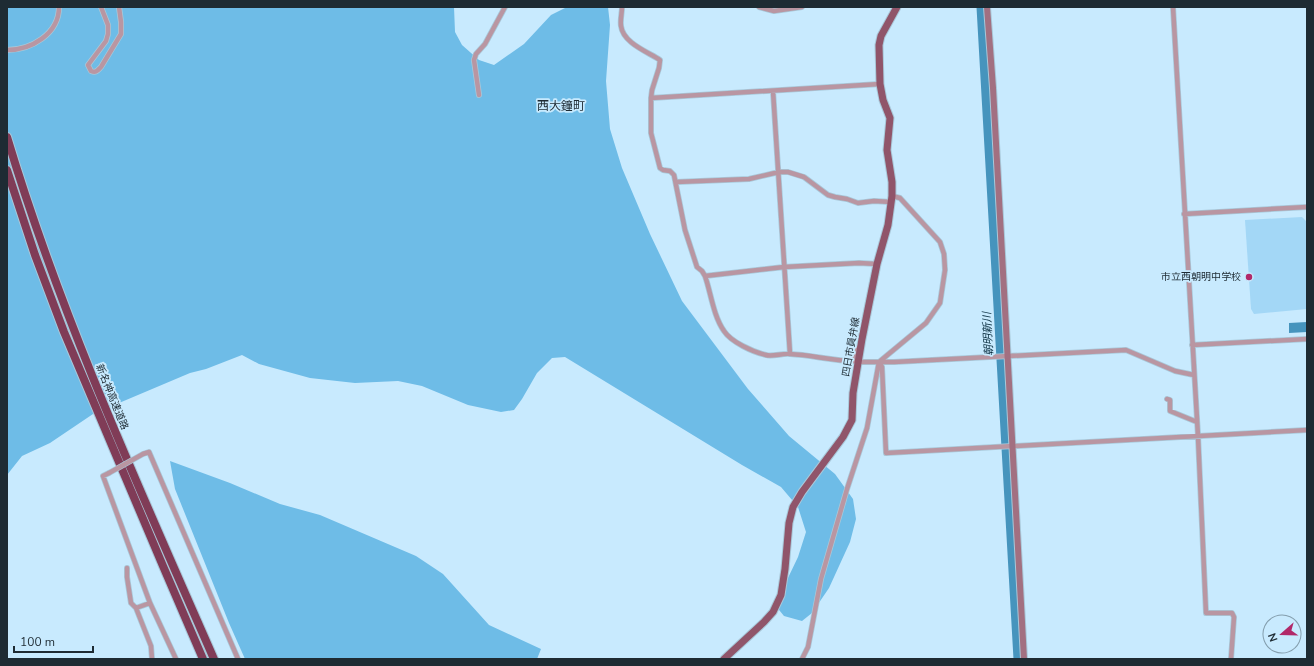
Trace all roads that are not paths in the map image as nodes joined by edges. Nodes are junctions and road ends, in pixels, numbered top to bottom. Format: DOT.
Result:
graph roads {
  1 [pos="59,7"];
  2 [pos="101,7"];
  3 [pos="119,7"];
  4 [pos="505,7"];
  5 [pos="622,7"];
  6 [pos="759,7"];
  7 [pos="802,7"];
  8 [pos="897,7"];
  9 [pos="987,7"];
  10 [pos="1173,7"];
  11 [pos="7,50"];
  12 [pos="880,84"];
  13 [pos="772,91"];
  14 [pos="479,95"];
  15 [pos="651,98"];
  16 [pos="7,137"];
  17 [pos="7,170"];
  18 [pos="778,172"];
  19 [pos="676,182"];
  20 [pos="891,199"];
  21 [pos="1307,207"];
  22 [pos="1184,214"];
  23 [pos="877,264"];
  24 [pos="784,267"];
  25 [pos="705,276"];
  26 [pos="862,339"];
  27 [pos="1307,339"];
  28 [pos="1192,345"];
  29 [pos="790,354"];
  30 [pos="1006,356"];
  31 [pos="861,362"];
  32 [pos="879,362"];
  33 [pos="1194,375"];
  34 [pos="1167,399"];
  35 [pos="1197,422"];
  36 [pos="1307,430"];
  37 [pos="1198,436"];
  38 [pos="1008,445"];
  39 [pos="127,568"];
  40 [pos="150,603"];
  41 [pos="136,608"];
  42 [pos="152,659"];
  43 [pos="176,659"];
  44 [pos="204,659"];
  45 [pos="214,659"];
  46 [pos="238,659"];
  47 [pos="724,659"];
  48 [pos="802,659"];
  49 [pos="1024,659"];
  50 [pos="1231,659"];
  1 -- 11 [label="street"];
  2 -- 3 [label="street"];
  4 -- 14 [label="street"];
  5 -- 15 [label="street"];
  6 -- 7 [label="street"];
  8 -- 12 [label="main road, 四日市員弁線"];
  9 -- 30 [label="street"];
  10 -- 22 [label="street"];
  12 -- 13 [label="street"];
  12 -- 20 [label="main road, 四日市員弁線"];
  13 -- 15 [label="street"];
  13 -- 18 [label="street"];
  15 -- 19 [label="street"];
  16 -- 45 [label="highway, 新名神高速道路"];
  17 -- 44 [label="highway, 新名神高速道路"];
  18 -- 19 [label="street"];
  18 -- 20 [label="street"];
  18 -- 24 [label="street"];
  19 -- 25 [label="street"];
  20 -- 23 [label="main road, 四日市員弁線"];
  20 -- 32 [label="street"];
  21 -- 22 [label="street"];
  22 -- 28 [label="street"];
  23 -- 24 [label="street"];
  23 -- 26 [label="main road, 四日市員弁線"];
  24 -- 25 [label="street"];
  24 -- 29 [label="street"];
  25 -- 29 [label="street"];
  26 -- 29 [label="street"];
  26 -- 47 [label="main road, 四日市員弁線"];
  27 -- 28 [label="street"];
  28 -- 33 [label="street"];
  30 -- 32 [label="street"];
  30 -- 33 [label="street"];
  30 -- 38 [label="street"];
  31 -- 32 [label="street"];
  32 -- 38 [label="street"];
  32 -- 48 [label="street"];
  33 -- 35 [label="street"];
  34 -- 35 [label="street"];
  35 -- 37 [label="street"];
  36 -- 37 [label="street"];
  37 -- 38 [label="street"];
  37 -- 50 [label="street"];
  38 -- 49 [label="street"];
  39 -- 41 [label="street"];
  40 -- 41 [label="street"];
  40 -- 43 [label="street"];
  40 -- 46 [label="street, bridge"];
  41 -- 42 [label="street"];
}
